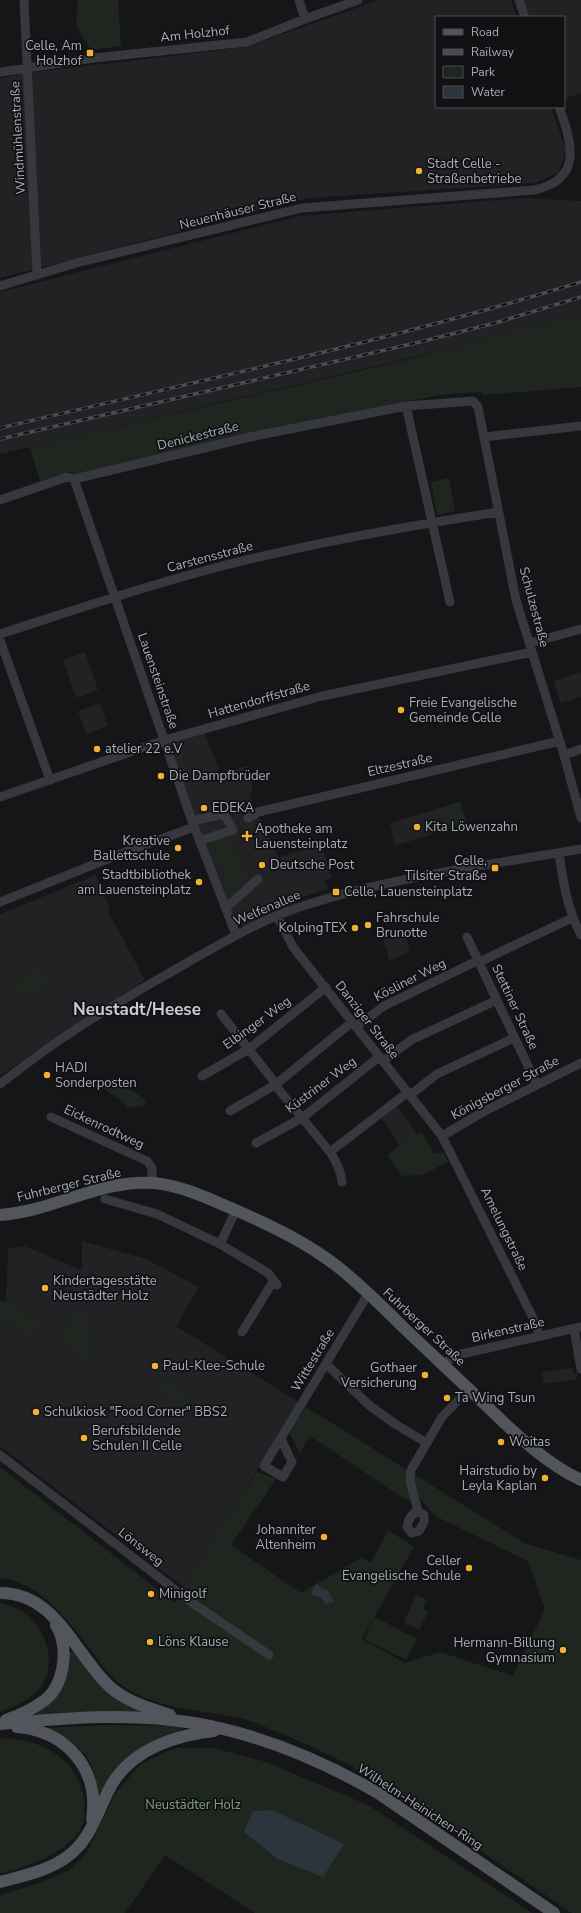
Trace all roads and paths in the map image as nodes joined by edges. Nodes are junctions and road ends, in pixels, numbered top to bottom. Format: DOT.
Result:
graph roads {
  1 [pos="24,0"];
  2 [pos="299,0"];
  3 [pos="358,0"];
  4 [pos="519,0"];
  5 [pos="525,16"];
  6 [pos="305,19"];
  7 [pos="27,67"];
  8 [pos="0,72"];
  9 [pos="559,108"];
  10 [pos="37,275"];
  11 [pos="0,286"];
  12 [pos="473,401"];
  13 [pos="406,406"];
  14 [pos="581,426"];
  15 [pos="484,437"];
  16 [pos="71,478"];
  17 [pos="0,500"];
  18 [pos="498,512"];
  19 [pos="431,522"];
  20 [pos="114,596"];
  21 [pos="450,602"];
  22 [pos="581,629"];
  23 [pos="0,634"];
  24 [pos="0,640"];
  25 [pos="531,648"];
  26 [pos="165,740"];
  27 [pos="560,741"];
  28 [pos="581,749"];
  29 [pos="564,755"];
  30 [pos="50,780"];
  31 [pos="0,797"];
  32 [pos="248,818"];
  33 [pos="581,818"];
  34 [pos="193,824"];
  35 [pos="199,841"];
  36 [pos="581,849"];
  37 [pos="559,853"];
  38 [pos="258,879"];
  39 [pos="0,902"];
  40 [pos="225,907"];
  41 [pos="277,916"];
  42 [pos="572,918"];
  43 [pos="236,935"];
  44 [pos="581,935"];
  45 [pos="467,937"];
  46 [pos="479,961"];
  47 [pos="326,987"];
  48 [pos="497,1000"];
  49 [pos="221,1014"];
  50 [pos="354,1024"];
  51 [pos="514,1038"];
  52 [pos="249,1049"];
  53 [pos="381,1059"];
  54 [pos="579,1064"];
  55 [pos="581,1074"];
  56 [pos="202,1076"];
  57 [pos="0,1084"];
  58 [pos="276,1084"];
  59 [pos="537,1085"];
  60 [pos="409,1093"];
  61 [pos="230,1111"];
  62 [pos="51,1117"];
  63 [pos="302,1118"];
  64 [pos="442,1136"];
  65 [pos="256,1143"];
  66 [pos="330,1152"];
  67 [pos="342,1182"];
  68 [pos="152,1183"];
  69 [pos="105,1199"];
  70 [pos="236,1210"];
  71 [pos="0,1215"];
  72 [pos="220,1244"];
  73 [pos="369,1294"];
  74 [pos="577,1328"];
  75 [pos="242,1332"];
  76 [pos="539,1335"];
  77 [pos="326,1364"];
  78 [pos="443,1364"];
  79 [pos="581,1369"];
  80 [pos="469,1389"];
  81 [pos="281,1440"];
  82 [pos="427,1443"];
  83 [pos="0,1454"];
  84 [pos="581,1480"];
  85 [pos="418,1511"];
  86 [pos="0,1593"];
  87 [pos="40,1606"];
  88 [pos="269,1655"];
  89 [pos="194,1723"];
  90 [pos="0,1724"];
  91 [pos="225,1730"];
  92 [pos="87,1835"];
  93 [pos="0,1882"];
  94 [pos="554,1913"];
  1 -- 7 [label="street, Windmühlenstraße"];
  2 -- 6 [label="street"];
  3 -- 6 [label="street, Am Holzhof"];
  4 -- 5 [label="street"];
  6 -- 7 [label="street, Am Holzhof"];
  7 -- 8 [label="street, Am Holzhof"];
  7 -- 10 [label="street, Windmühlenstraße"];
  9 -- 10 [label="street, Neuenhäuser Straße"];
  10 -- 11 [label="street, Neuenhäuser Straße"];
  12 -- 13 [label="street, Denickestraße"];
  12 -- 15 [label="street, Schulzestraße"];
  13 -- 16 [label="street, Denickestraße"];
  13 -- 19 [label="street"];
  14 -- 15 [label="street"];
  15 -- 18 [label="street, Schulzestraße"];
  16 -- 17 [label="street, Denickestraße"];
  16 -- 20 [label="street, Lauensteinstraße"];
  18 -- 19 [label="street, Carstensstraße"];
  18 -- 25 [label="street, Schulzestraße"];
  19 -- 20 [label="street, Carstensstraße"];
  19 -- 21 [label="street"];
  20 -- 23 [label="street, Carstensstraße"];
  20 -- 26 [label="street, Lauensteinstraße"];
  22 -- 25 [label="street, Hattendorffstraße"];
  24 -- 30 [label="street"];
  25 -- 26 [label="street, Hattendorffstraße"];
  25 -- 27 [label="street, Schulzestraße"];
  26 -- 30 [label="street, Hattendorffstraße"];
  26 -- 34 [label="street, Lauensteinstraße"];
  27 -- 29 [label="street, Schulzestraße"];
  27 -- 32 [label="street, Eltzestraße"];
  28 -- 29 [label="street"];
  29 -- 33 [label="street, Schulzestraße"];
  30 -- 31 [label="street, Hattendorffstraße"];
  34 -- 35 [label="street, Lauensteinstraße"];
  34 -- 35 [label="street"];
  34 -- 39 [label="street"];
  35 -- 40 [label="street, Lauensteinstraße"];
  36 -- 37 [label="street, Welfenallee"];
  37 -- 41 [label="street, Welfenallee"];
  37 -- 42 [label="street"];
  38 -- 40 [label="street"];
  40 -- 43 [label="street, Lauensteinstraße"];
  41 -- 43 [label="street, Welfenallee"];
  41 -- 47 [label="street, Danziger Straße"];
  42 -- 44 [label="street"];
  42 -- 46 [label="street, Stettiner Straße"];
  43 -- 57 [label="street, Welfenallee"];
  45 -- 46 [label="street, Stettiner Straße"];
  46 -- 48 [label="street, Stettiner Straße"];
  46 -- 50 [label="street, Kösliner Weg"];
  47 -- 50 [label="street, Danziger Straße"];
  47 -- 52 [label="street, Elbinger Weg"];
  48 -- 51 [label="street, Stettiner Straße"];
  48 -- 53 [label="street, Küstriner Weg"];
  49 -- 52 [label="street"];
  50 -- 53 [label="street, Danziger Straße"];
  50 -- 58 [label="street, Kösliner Weg"];
  51 -- 59 [label="street, Stettiner Straße"];
  51 -- 60 [label="street"];
  52 -- 56 [label="street, Elbinger Weg"];
  52 -- 58 [label="street"];
  53 -- 60 [label="street, Danziger Straße"];
  53 -- 63 [label="street, Küstriner Weg"];
  54 -- 55 [label="street"];
  54 -- 59 [label="street, Königsberger Straße"];
  58 -- 61 [label="street, Kösliner Weg"];
  58 -- 63 [label="street"];
  59 -- 64 [label="street, Königsberger Straße"];
  60 -- 64 [label="street, Danziger Straße"];
  60 -- 66 [label="street"];
  62 -- 68 [label="street, Eickenrodtweg"];
  63 -- 65 [label="street, Küstriner Weg"];
  63 -- 66 [label="street"];
  64 -- 76 [label="street, Amelungstraße"];
  66 -- 67 [label="street"];
  68 -- 70 [label="main road, Fuhrberger Straße"];
  68 -- 71 [label="main road, Fuhrberger Straße"];
  69 -- 72 [label="street, Fuhrberger Straße"];
  70 -- 72 [label="street"];
  70 -- 73 [label="main road, Fuhrberger Straße"];
  72 -- 75 [label="street, Fuhrberger Straße"];
  73 -- 77 [label="street, Wittestraße"];
  73 -- 78 [label="main road, Fuhrberger Straße"];
  74 -- 76 [label="street, Birkenstraße"];
  74 -- 79 [label="street"];
  76 -- 78 [label="street, Birkenstraße"];
  77 -- 81 [label="street, Wittestraße"];
  77 -- 82 [label="street"];
  78 -- 80 [label="main road, Fuhrberger Straße"];
  80 -- 82 [label="street"];
  80 -- 84 [label="main road, Fuhrberger Straße"];
  82 -- 85 [label="street"];
  83 -- 88 [label="street, Lönsweg"];
  86 -- 87 [label="main road"];
  87 -- 89 [label="main road"];
  87 -- 90 [label="main road"];
  89 -- 90 [label="main road, Wilhelm-Heinichen-Ring"];
  89 -- 91 [label="main road, Wilhelm-Heinichen-Ring"];
  90 -- 92 [label="main road"];
  91 -- 92 [label="main road"];
  91 -- 94 [label="main road, Wilhelm-Heinichen-Ring"];
  92 -- 93 [label="main road"];
}
